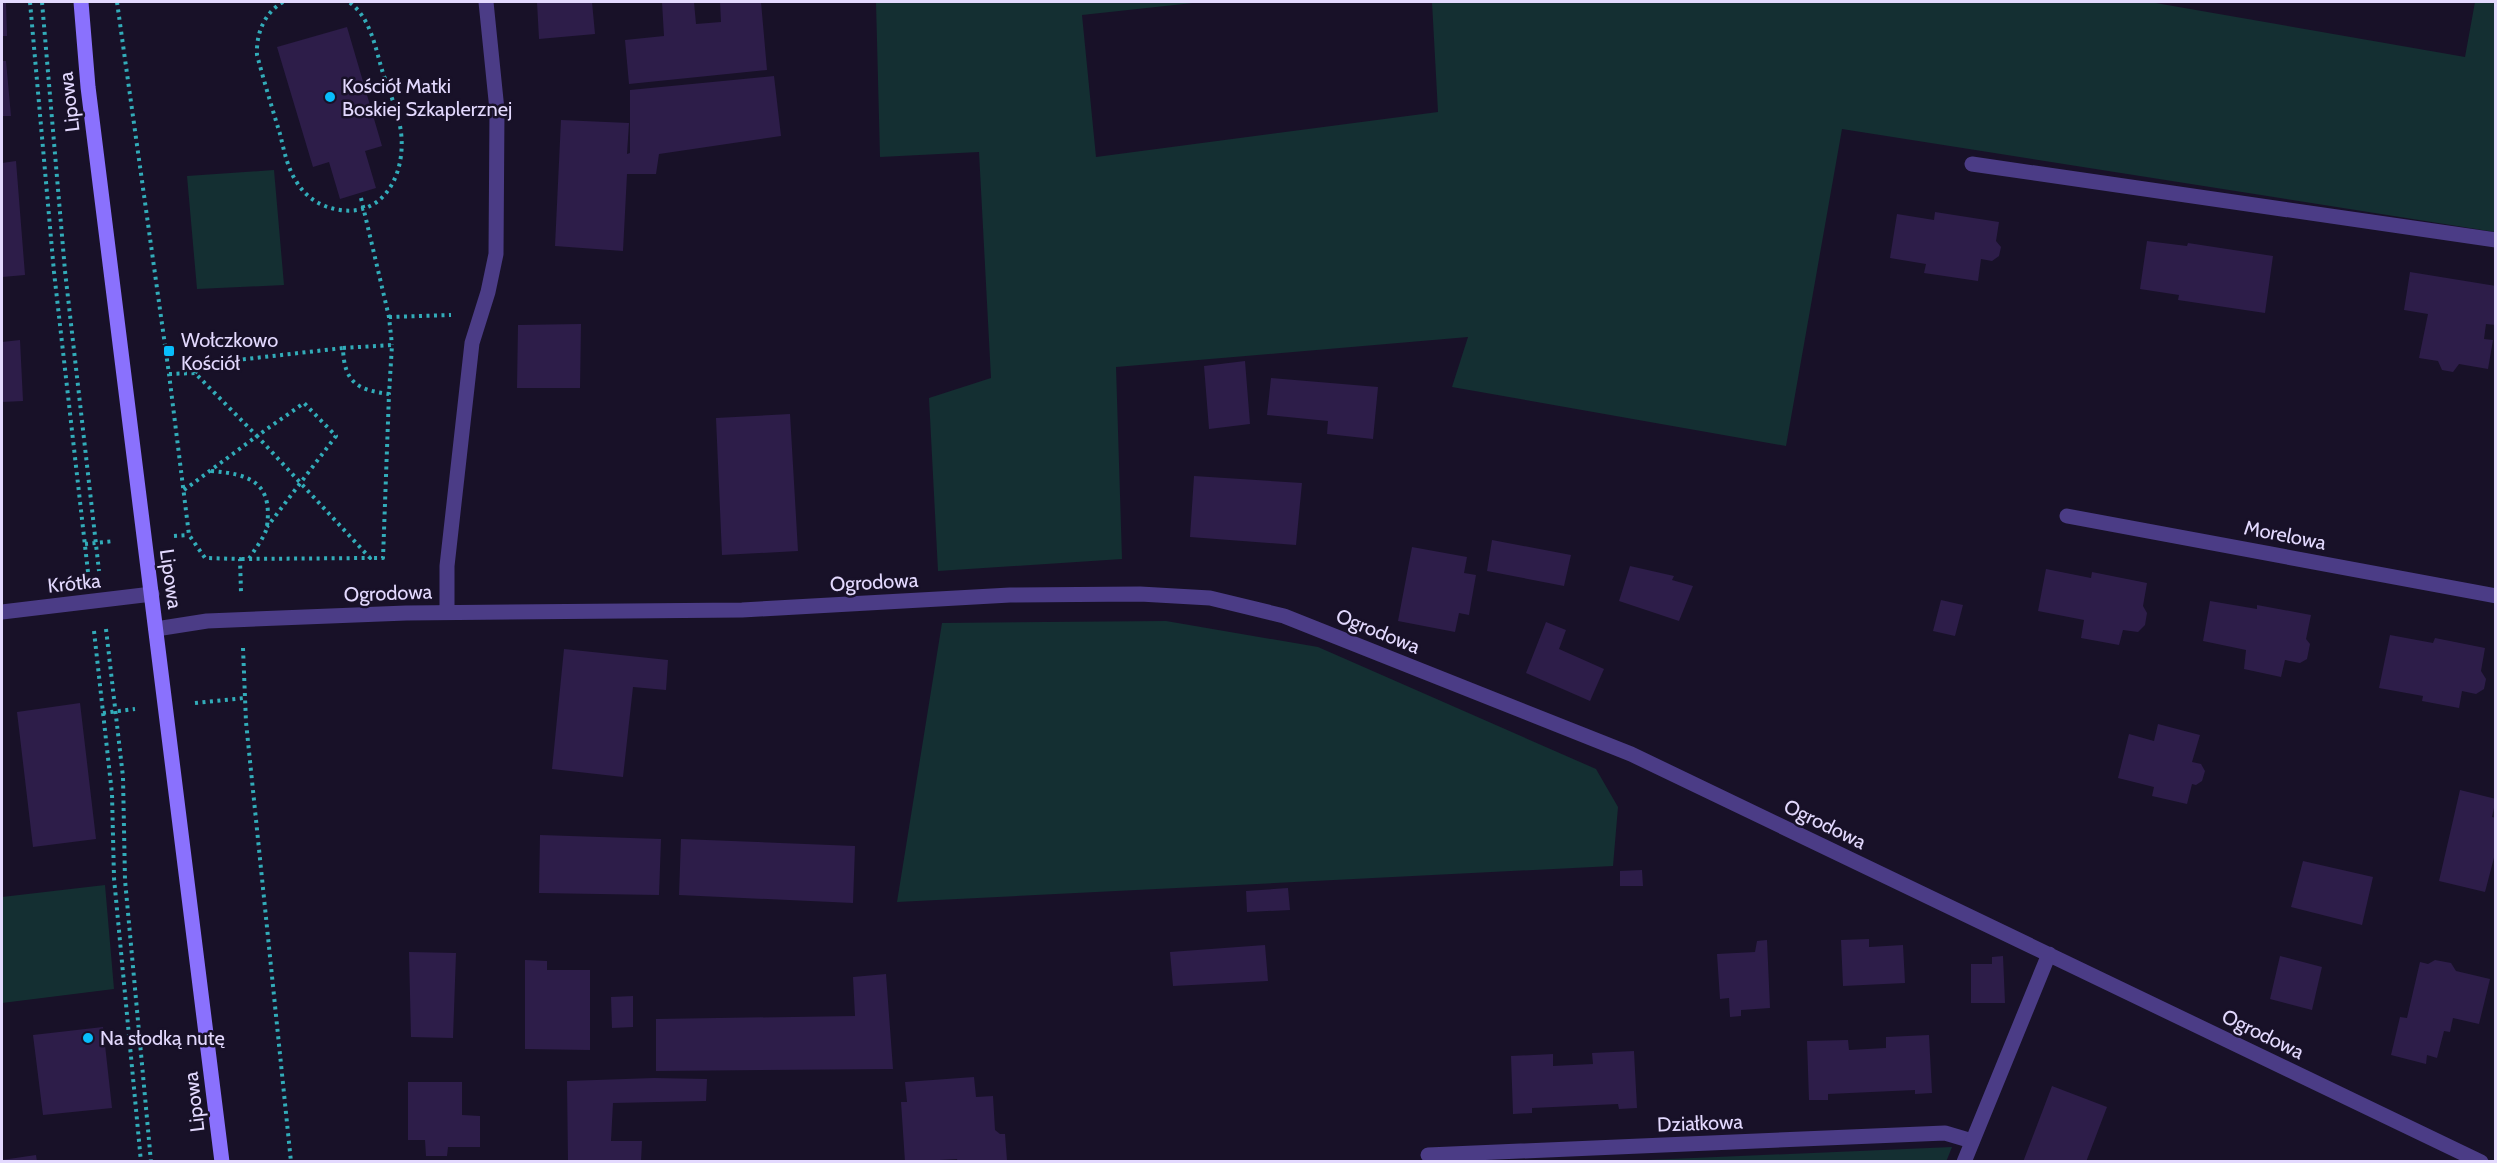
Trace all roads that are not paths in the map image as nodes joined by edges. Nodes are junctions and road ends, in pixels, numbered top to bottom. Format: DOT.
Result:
graph roads {
  1 [pos="81,2"];
  2 [pos="486,2"];
  3 [pos="1972,164"];
  4 [pos="2496,240"];
  5 [pos="2067,516"];
  6 [pos="152,594"];
  7 [pos="2496,596"];
  8 [pos="2,612"];
  9 [pos="447,612"];
  10 [pos="156,629"];
  11 [pos="2049,954"];
  12 [pos="1972,1141"];
  13 [pos="1428,1155"];
  14 [pos="222,1161"];
  15 [pos="1964,1161"];
  16 [pos="2481,1161"];
  1 -- 6 [label="street, Lipowa"];
  2 -- 9 [label="street"];
  3 -- 4 [label="street"];
  5 -- 7 [label="street, Morelowa"];
  6 -- 8 [label="street, Krótka"];
  6 -- 10 [label="street, Lipowa"];
  9 -- 10 [label="street, Ogrodowa"];
  9 -- 11 [label="street, Ogrodowa"];
  10 -- 14 [label="street, Lipowa"];
  11 -- 12 [label="street"];
  11 -- 16 [label="street, Ogrodowa"];
  12 -- 13 [label="street, Działkowa"];
  12 -- 15 [label="street"];
}
